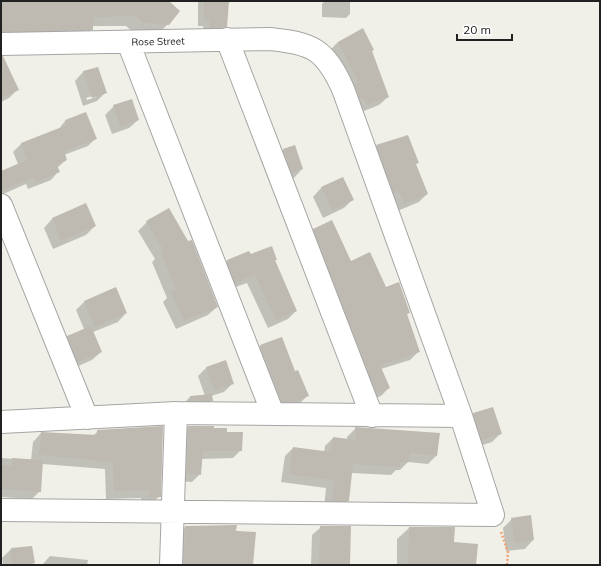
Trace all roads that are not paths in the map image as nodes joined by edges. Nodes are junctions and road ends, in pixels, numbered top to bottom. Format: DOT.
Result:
graph roads {
  1 [pos="227,39"];
  2 [pos="128,42"];
  3 [pos="1,44"];
  4 [pos="1,205"];
  5 [pos="9,246"];
  6 [pos="176,413"];
  7 [pos="273,414"];
  8 [pos="372,416"];
  9 [pos="461,416"];
  10 [pos="87,418"];
  11 [pos="1,422"];
  12 [pos="1,510"];
  13 [pos="172,510"];
  14 [pos="171,565"];
  1 -- 2 [label="street, Rose Street"];
  1 -- 8 [label="street"];
  1 -- 9 [label="street, Rose Street"];
  2 -- 3 [label="street, Rose Street"];
  2 -- 7 [label="street"];
  4 -- 5 [label="street"];
  5 -- 10 [label="street"];
  6 -- 7 [label="street"];
  6 -- 10 [label="street"];
  6 -- 13 [label="street"];
  7 -- 8 [label="street"];
  8 -- 9 [label="street"];
  9 -- 13 [label="street"];
  10 -- 11 [label="street"];
  12 -- 13 [label="street"];
  13 -- 14 [label="street"];
}
